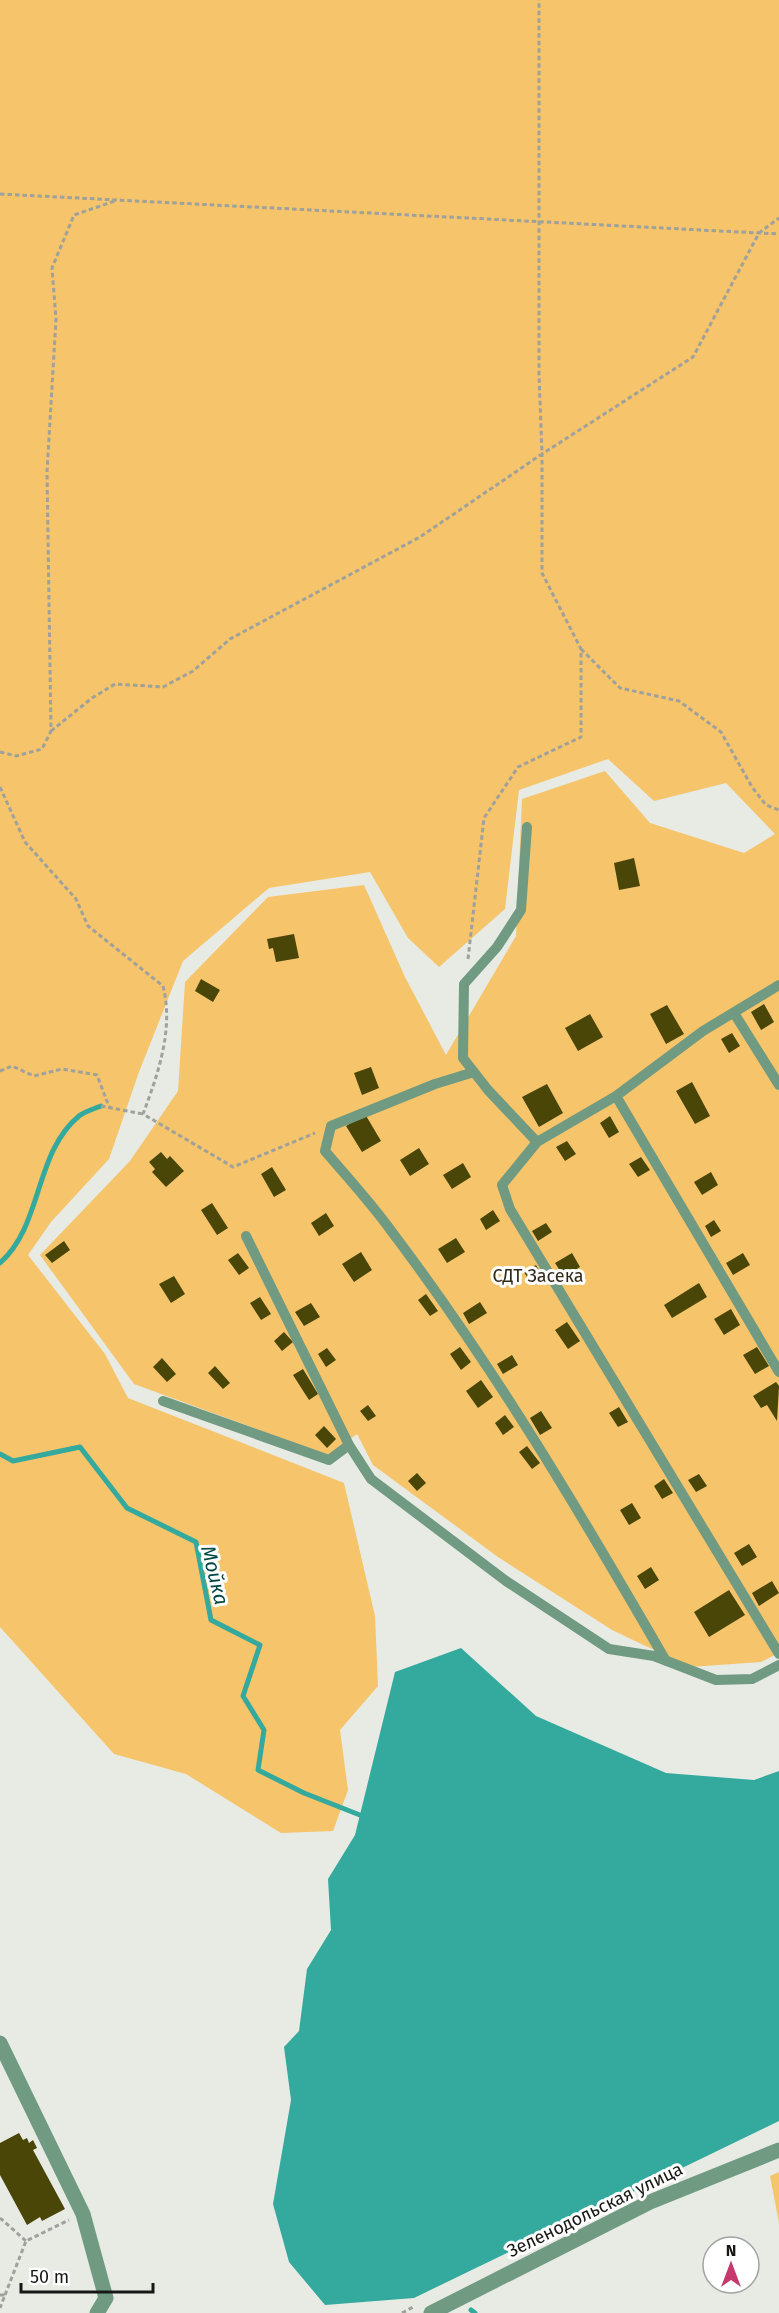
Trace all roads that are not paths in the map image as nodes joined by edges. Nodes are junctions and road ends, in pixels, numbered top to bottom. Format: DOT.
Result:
graph roads {
  1 [pos="527,827"];
  2 [pos="779,985"];
  3 [pos="734,1013"];
  4 [pos="474,1072"];
  5 [pos="779,1085"];
  6 [pos="615,1096"];
  7 [pos="537,1142"];
  8 [pos="246,1236"];
  9 [pos="779,1372"];
  10 [pos="163,1401"];
  11 [pos="349,1445"];
  12 [pos="779,1654"];
  13 [pos="666,1661"];
  14 [pos="779,1665"];
  15 [pos="1,2048"];
  16 [pos="779,2150"];
  17 [pos="97,2313"];
  18 [pos="431,2313"];
  1 -- 4 [label="lane"];
  2 -- 3 [label="lane"];
  3 -- 5 [label="lane"];
  3 -- 6 [label="lane"];
  4 -- 7 [label="lane"];
  4 -- 13 [label="lane"];
  6 -- 7 [label="lane"];
  6 -- 9 [label="lane"];
  7 -- 12 [label="lane"];
  8 -- 11 [label="lane"];
  10 -- 11 [label="lane"];
  11 -- 13 [label="lane"];
  13 -- 14 [label="lane"];
  15 -- 17 [label="street"];
  16 -- 18 [label="street, Зеленодольская улица"];
}
